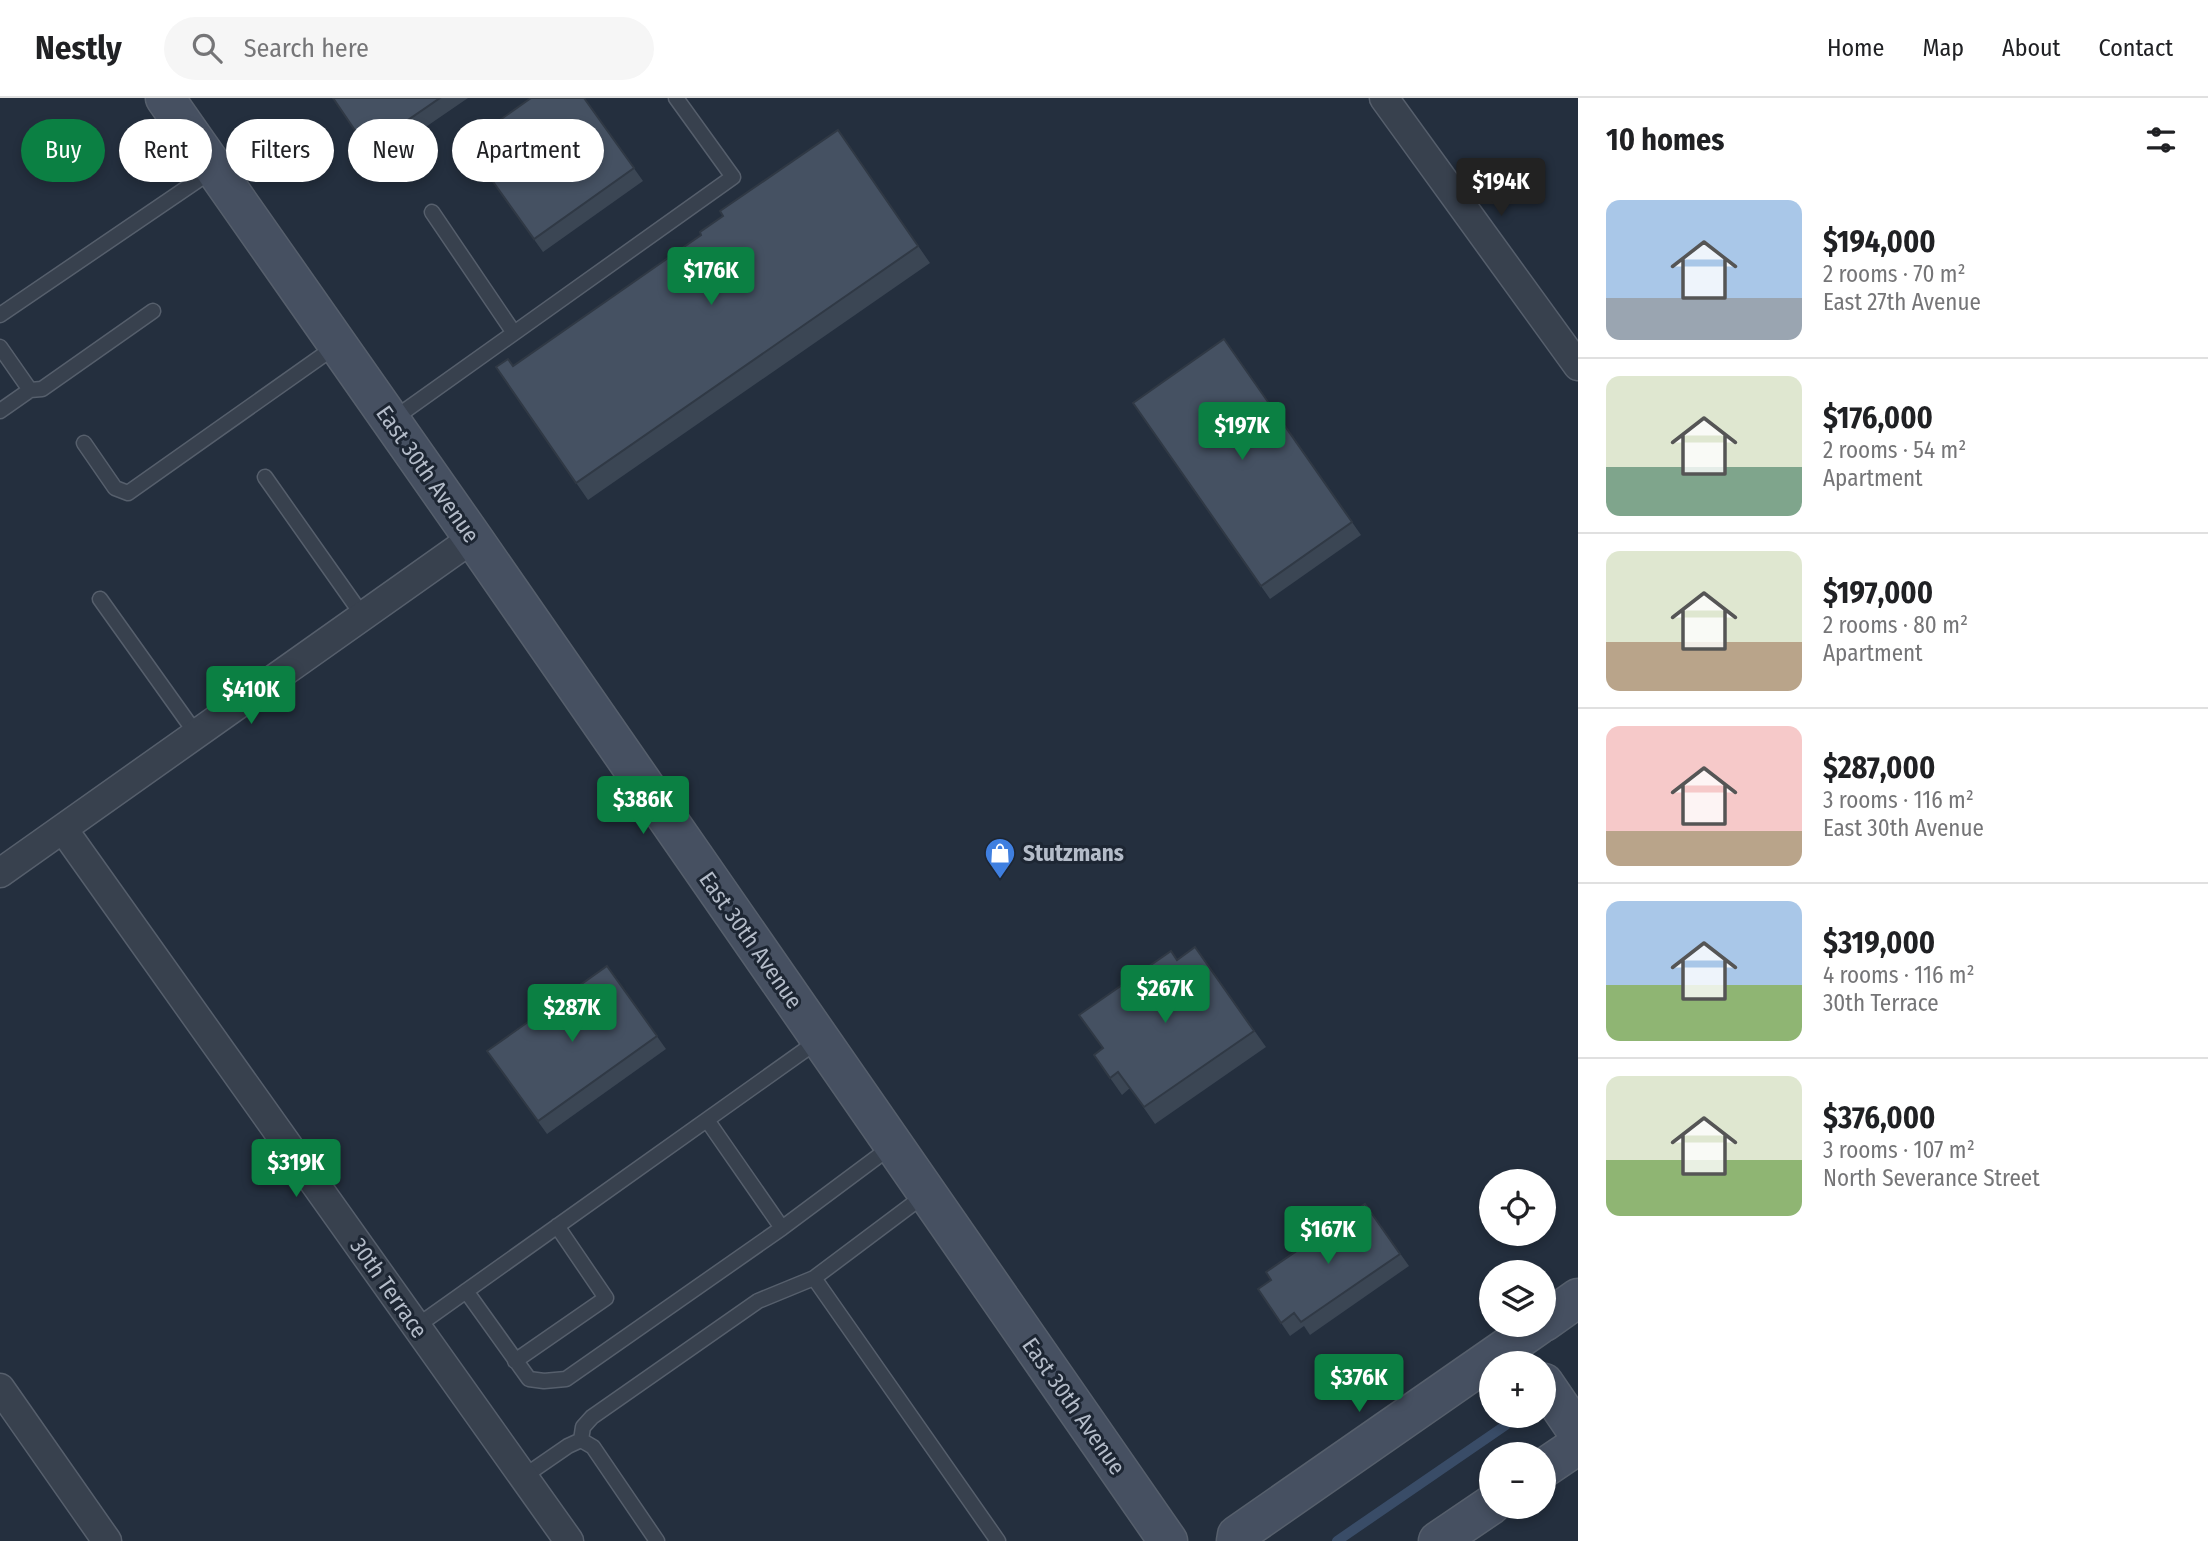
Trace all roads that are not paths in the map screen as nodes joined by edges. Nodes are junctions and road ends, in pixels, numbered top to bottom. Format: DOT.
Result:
graph roads {
  1 [pos="165,98"];
  2 [pos="676,98"];
  3 [pos="1384,98"];
  4 [pos="214,169"];
  5 [pos="432,212"];
  6 [pos="153,311"];
  7 [pos="0,315"];
  8 [pos="514,332"];
  9 [pos="338,345"];
  10 [pos="0,347"];
  11 [pos="1578,366"];
  12 [pos="30,390"];
  13 [pos="0,411"];
  14 [pos="391,420"];
  15 [pos="84,443"];
  16 [pos="265,477"];
  17 [pos="473,538"];
  18 [pos="100,599"];
  19 [pos="363,616"];
  20 [pos="197,734"];
  21 [pos="63,829"];
  22 [pos="0,873"];
  23 [pos="820,1040"];
  24 [pos="707,1120"];
  25 [pos="893,1145"];
  26 [pos="927,1194"];
  27 [pos="557,1226"];
  28 [pos="782,1228"];
  29 [pos="814,1278"];
  30 [pos="466,1291"];
  31 [pos="1578,1298"];
  32 [pos="417,1326"];
  33 [pos="1532,1338"];
  34 [pos="515,1361"];
  35 [pos="0,1388"];
  36 [pos="1556,1401"];
  37 [pos="1578,1433"];
  38 [pos="582,1440"];
  39 [pos="1578,1445"];
  40 [pos="1556,1460"];
  41 [pos="523,1477"];
  42 [pos="1479,1513"];
  43 [pos="107,1541"];
  44 [pos="569,1541"];
  45 [pos="657,1541"];
  46 [pos="998,1541"];
  47 [pos="1168,1541"];
  48 [pos="1236,1541"];
  49 [pos="1438,1541"];
  1 -- 4 [label="main road, East 30th Avenue"];
  2 -- 8 [label="lane"];
  3 -- 11 [label="street"];
  4 -- 7 [label="lane"];
  4 -- 9 [label="main road, East 30th Avenue"];
  5 -- 8 [label="lane"];
  6 -- 12 [label="lane"];
  8 -- 14 [label="lane"];
  9 -- 14 [label="main road, East 30th Avenue"];
  9 -- 15 [label="lane"];
  10 -- 12 [label="lane"];
  12 -- 13 [label="lane"];
  14 -- 17 [label="main road, East 30th Avenue"];
  16 -- 19 [label="lane"];
  17 -- 19 [label="street"];
  17 -- 23 [label="main road, East 30th Avenue"];
  18 -- 20 [label="lane"];
  19 -- 20 [label="street"];
  20 -- 21 [label="street"];
  21 -- 22 [label="street"];
  21 -- 32 [label="street, 30th Terrace"];
  23 -- 24 [label="lane"];
  23 -- 25 [label="main road, East 30th Avenue"];
  24 -- 27 [label="lane"];
  24 -- 28 [label="lane"];
  25 -- 26 [label="main road, East 30th Avenue"];
  25 -- 28 [label="lane"];
  26 -- 29 [label="lane"];
  26 -- 47 [label="main road, East 30th Avenue"];
  27 -- 30 [label="lane"];
  27 -- 34 [label="lane"];
  28 -- 34 [label="lane"];
  29 -- 38 [label="lane"];
  29 -- 46 [label="lane"];
  30 -- 32 [label="lane"];
  30 -- 34 [label="lane"];
  31 -- 33 [label="main road"];
  32 -- 41 [label="street, 30th Terrace"];
  33 -- 48 [label="main road"];
  35 -- 43 [label="street"];
  36 -- 37 [label="main road"];
  38 -- 41 [label="lane"];
  38 -- 45 [label="lane"];
  39 -- 40 [label="main road"];
  41 -- 44 [label="street, 30th Terrace"];
  42 -- 49 [label="main road"];
}
